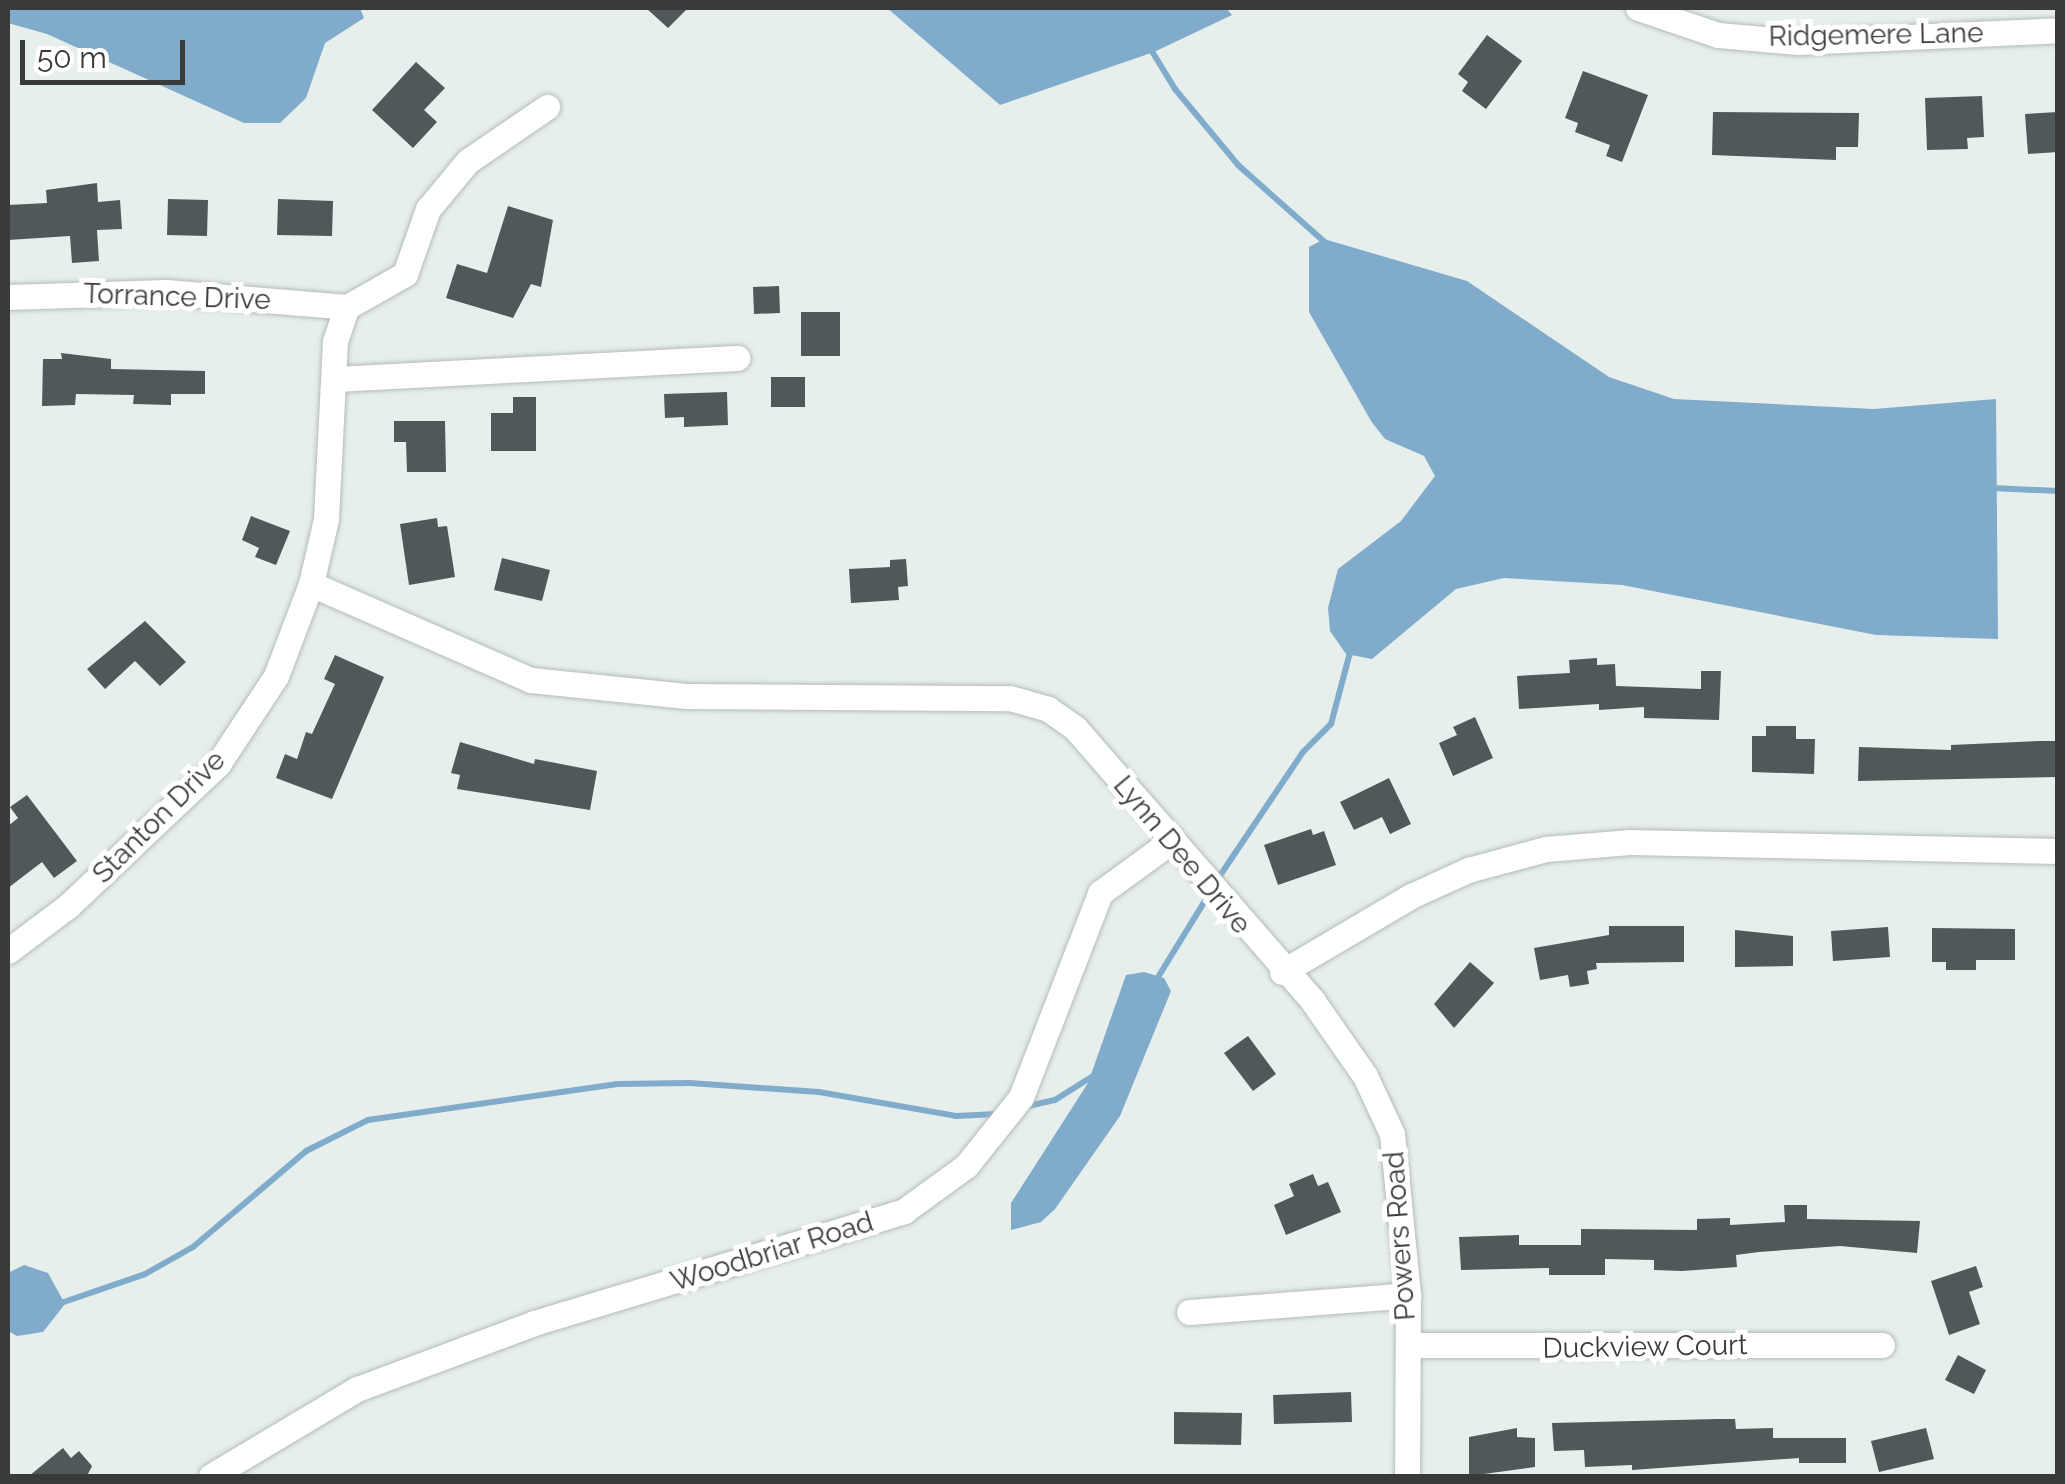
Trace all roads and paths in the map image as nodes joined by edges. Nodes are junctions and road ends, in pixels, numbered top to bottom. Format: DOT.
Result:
graph roads {
  1 [pos="1638,8"];
  2 [pos="2058,30"];
  3 [pos="547,107"];
  4 [pos="8,298"];
  5 [pos="347,307"];
  6 [pos="737,358"];
  7 [pos="334,379"];
  8 [pos="311,584"];
  9 [pos="1170,842"];
  10 [pos="2058,851"];
  11 [pos="8,951"];
  12 [pos="1282,972"];
  13 [pos="1408,1295"];
  14 [pos="1189,1312"];
  15 [pos="1882,1345"];
  16 [pos="1408,1346"];
  17 [pos="211,1476"];
  18 [pos="1408,1476"];
  1 -- 2 [label="street, Ridgemere Lane"];
  3 -- 5 [label="street"];
  4 -- 5 [label="street, Torrance Drive"];
  5 -- 7 [label="street, Stanton Drive"];
  6 -- 7 [label="street"];
  7 -- 8 [label="street, Stanton Drive"];
  8 -- 9 [label="street, Lynn Dee Drive"];
  8 -- 11 [label="street, Stanton Drive"];
  9 -- 12 [label="street, Lynn Dee Drive"];
  9 -- 17 [label="street, Woodbriar Road"];
  10 -- 12 [label="street"];
  12 -- 13 [label="street, Powers Road"];
  13 -- 14 [label="street"];
  13 -- 16 [label="street, Powers Road"];
  15 -- 16 [label="street, Duckview Court"];
  16 -- 18 [label="street, Powers Road"];
}
